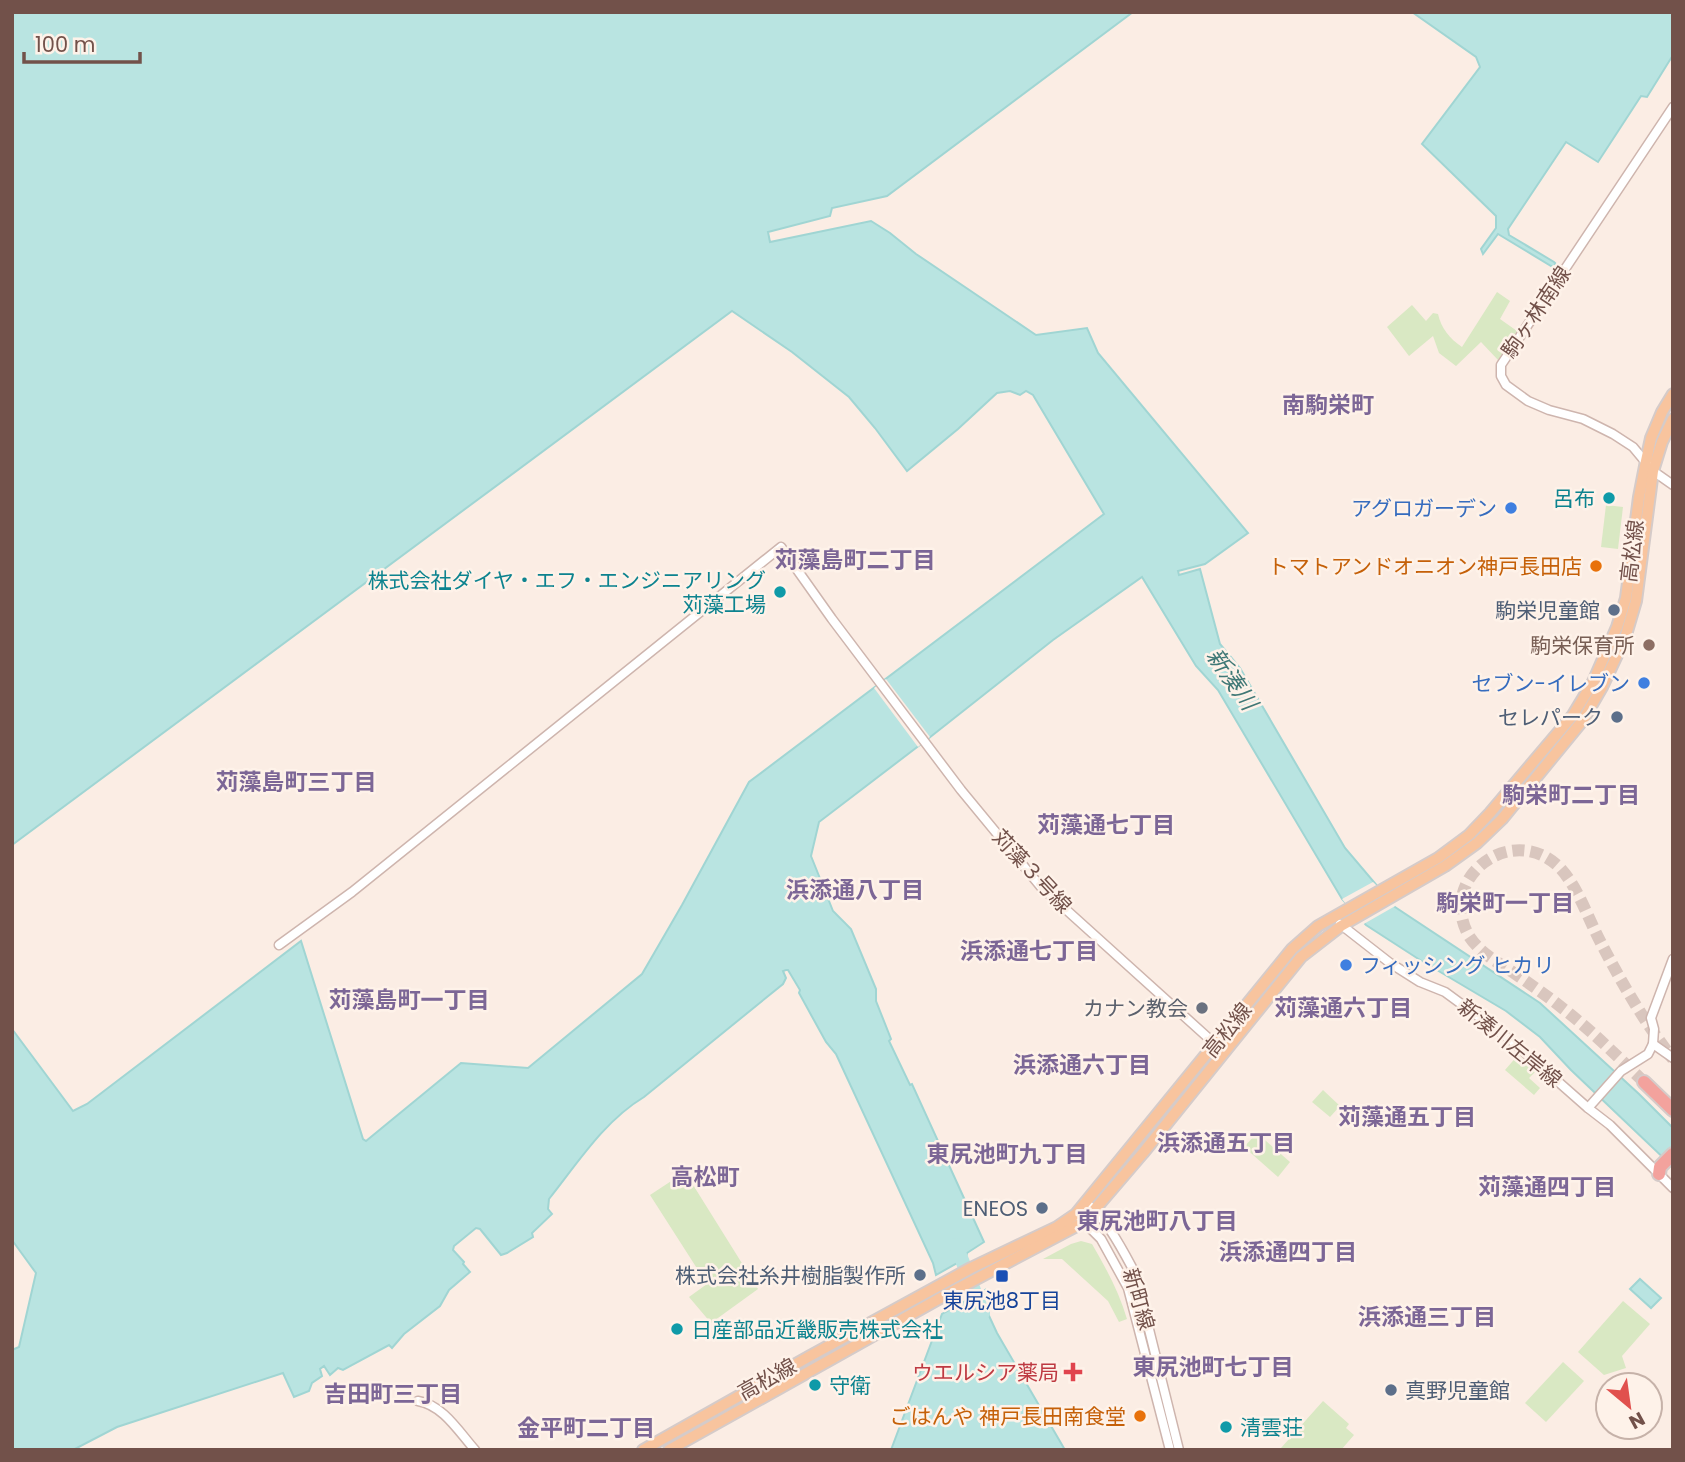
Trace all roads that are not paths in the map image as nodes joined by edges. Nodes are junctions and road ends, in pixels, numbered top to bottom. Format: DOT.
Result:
graph roads {
  1 [pos="1673,107"];
  2 [pos="1673,394"];
  3 [pos="1673,419"];
  4 [pos="1646,461"];
  5 [pos="1653,471"];
  6 [pos="1673,485"];
  7 [pos="1406,883"];
  8 [pos="1338,921"];
  9 [pos="279,945"];
  10 [pos="1673,959"];
  11 [pos="1216,1044"];
  12 [pos="1653,1044"];
  13 [pos="1673,1058"];
  14 [pos="1644,1082"];
  15 [pos="1588,1108"];
  16 [pos="1673,1110"];
  17 [pos="1673,1154"];
  18 [pos="1664,1170"];
  19 [pos="1673,1188"];
  20 [pos="1085,1202"];
  21 [pos="1095,1209"];
  22 [pos="1080,1218"];
  23 [pos="942,1291"];
  24 [pos="418,1401"];
  25 [pos="475,1450"];
  26 [pos="643,1450"];
  27 [pos="669,1450"];
  28 [pos="1170,1450"];
  29 [pos="1180,1450"];
  1 -- 4 [label="street, 駒ヶ林南線"];
  2 -- 4 [label="main road, 高松線"];
  3 -- 5 [label="main road, 高松線"];
  4 -- 5 [label="street, 駒ヶ林南線"];
  4 -- 7 [label="main road, 高松線"];
  5 -- 6 [label="street"];
  5 -- 7 [label="main road, 高松線"];
  7 -- 8 [label="main road, 高松線"];
  8 -- 11 [label="main road, 高松線"];
  8 -- 15 [label="street, 新湊川左岸線"];
  8 -- 21 [label="main road, 高松線"];
  9 -- 11 [label="street, 苅藻３号線"];
  10 -- 12 [label="street"];
  11 -- 20 [label="main road, 高松線"];
  12 -- 13 [label="street"];
  12 -- 15 [label="street"];
  14 -- 16 [label="highway"];
  15 -- 18 [label="street, 新湊川左岸線"];
  17 -- 18 [label="highway"];
  18 -- 19 [label="street, 新湊川左岸線"];
  20 -- 21 [label="street, 新町線"];
  20 -- 22 [label="main road, 高松線"];
  21 -- 22 [label="main road, 高松線"];
  21 -- 29 [label="street, 新町線"];
  22 -- 23 [label="main road, 高松線"];
  22 -- 28 [label="street, 新町線"];
  23 -- 26 [label="main road, 高松線"];
  23 -- 27 [label="main road, 高松線"];
  24 -- 25 [label="street"];
}
